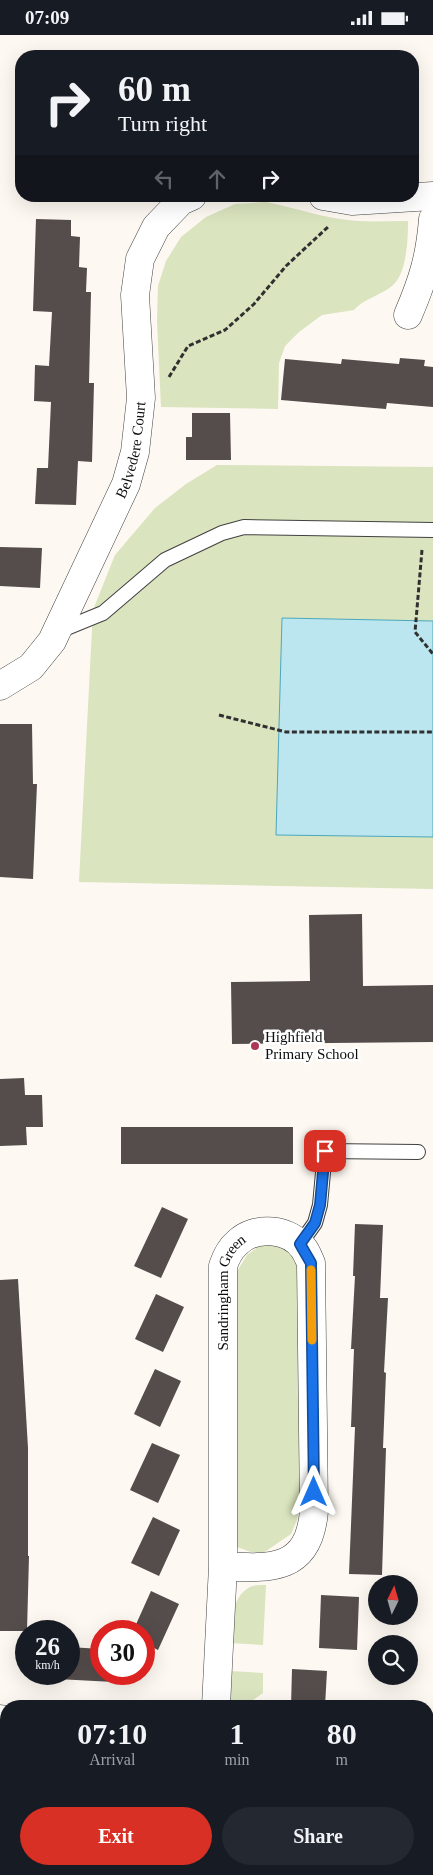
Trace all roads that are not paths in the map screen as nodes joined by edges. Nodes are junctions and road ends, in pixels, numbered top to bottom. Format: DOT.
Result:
graph roads {
  1 [pos="433,196"];
  2 [pos="419,197"];
  3 [pos="180,202"];
  4 [pos="433,219"];
  5 [pos="408,315"];
  6 [pos="428,530"];
  7 [pos="56,633"];
  8 [pos="0,686"];
  9 [pos="418,1152"];
  10 [pos="300,1244"];
  11 [pos="223,1566"];
  12 [pos="216,1700"];
  1 -- 2 [label="street"];
  3 -- 7 [label="street, Belvedere Court"];
  4 -- 5 [label="street"];
  6 -- 7 [label="lane"];
  7 -- 8 [label="street, Belvedere Court"];
  9 -- 10 [label="lane"];
  10 -- 11 [label="street"];
  10 -- 11 [label="street, Sandringham Green"];
  11 -- 12 [label="street, Sandringham Green"];
}
